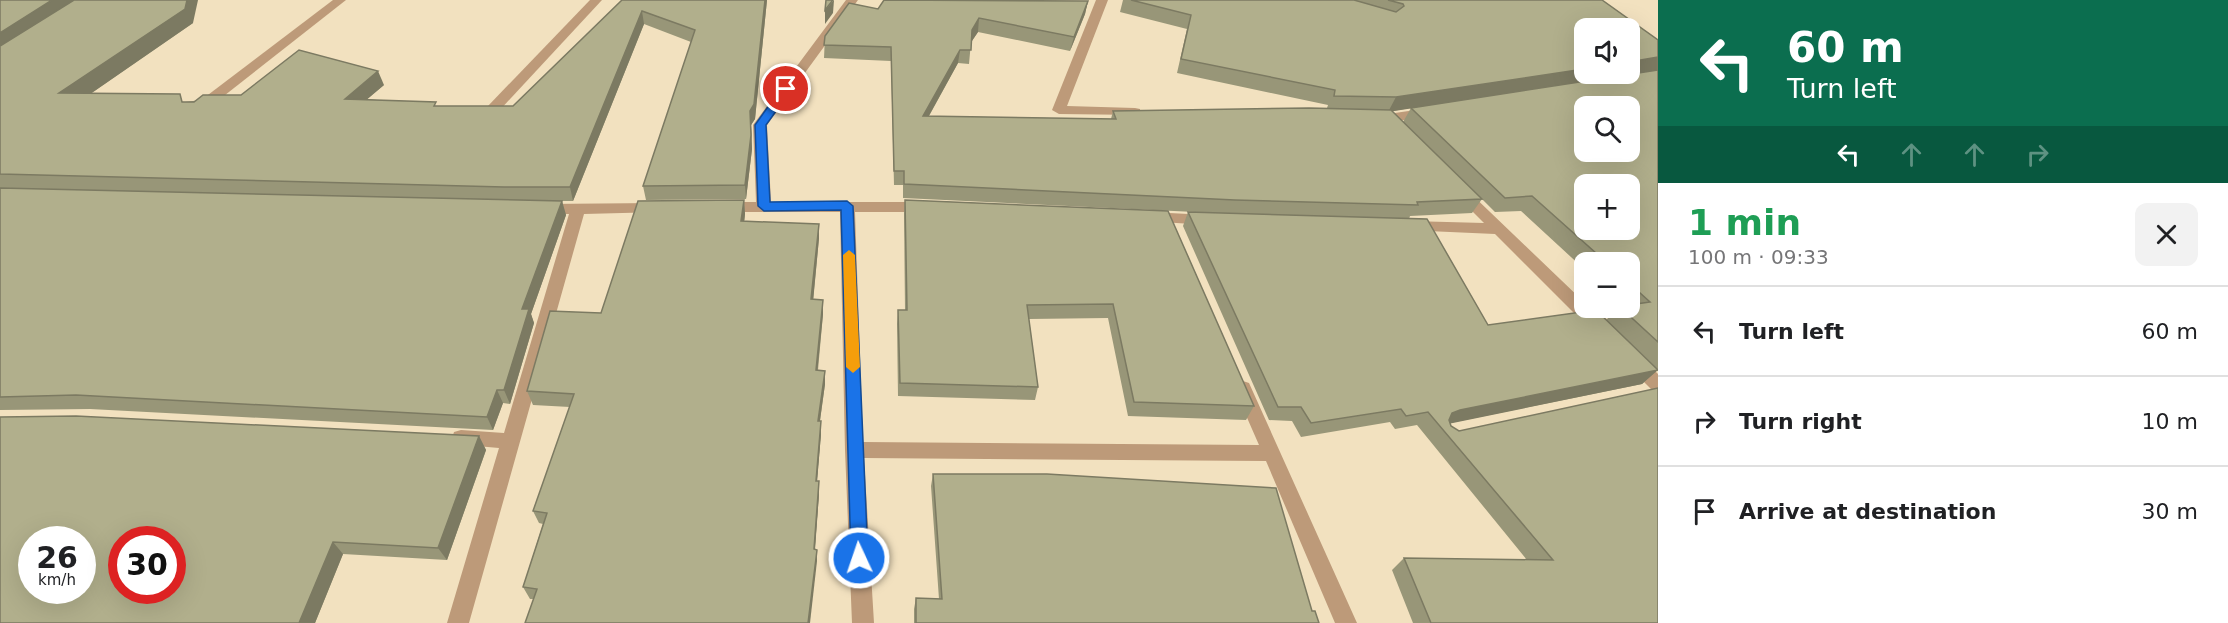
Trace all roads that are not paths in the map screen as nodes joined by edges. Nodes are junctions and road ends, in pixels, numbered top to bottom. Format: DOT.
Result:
graph roads {
  1 [pos="340,0"];
  2 [pos="596,0"];
  3 [pos="852,0"];
  4 [pos="1102,0"];
  5 [pos="1447,109"];
  6 [pos="492,110"];
  7 [pos="195,111"];
  8 [pos="1153,112"];
  9 [pos="1404,135"];
  10 [pos="1446,177"];
  11 [pos="764,206"];
  12 [pos="847,206"];
  13 [pos="671,207"];
  14 [pos="706,207"];
  15 [pos="937,207"];
  16 [pos="578,208"];
  17 [pos="532,209"];
  18 [pos="1134,217"];
  19 [pos="1169,218"];
  20 [pos="1219,221"];
  21 [pos="1394,226"];
  22 [pos="1499,229"];
  23 [pos="1179,240"];
  24 [pos="1608,336"];
  25 [pos="1625,352"];
  26 [pos="1234,368"];
  27 [pos="1654,389"];
  28 [pos="441,437"];
  29 [pos="511,441"];
  30 [pos="854,450"];
  31 [pos="1272,453"];
  32 [pos="458,623"];
  33 [pos="863,623"];
  34 [pos="1346,623"];
  1 -- 7 [label="street"];
  2 -- 6 [label="street"];
  3 -- 11 [label="street"];
  4 -- 8 [label="street"];
  5 -- 9 [label="street"];
  10 -- 22 [label="street"];
  11 -- 12 [label="street"];
  11 -- 14 [label="street"];
  12 -- 15 [label="street"];
  12 -- 30 [label="street"];
  13 -- 16 [label="street"];
  16 -- 17 [label="street"];
  16 -- 29 [label="street"];
  18 -- 19 [label="street"];
  19 -- 20 [label="street"];
  19 -- 23 [label="street"];
  21 -- 22 [label="street"];
  22 -- 24 [label="street"];
  25 -- 27 [label="street"];
  26 -- 31 [label="street"];
  28 -- 29 [label="street"];
  29 -- 32 [label="street"];
  30 -- 31 [label="street"];
  30 -- 33 [label="street"];
  31 -- 34 [label="street"];
}
